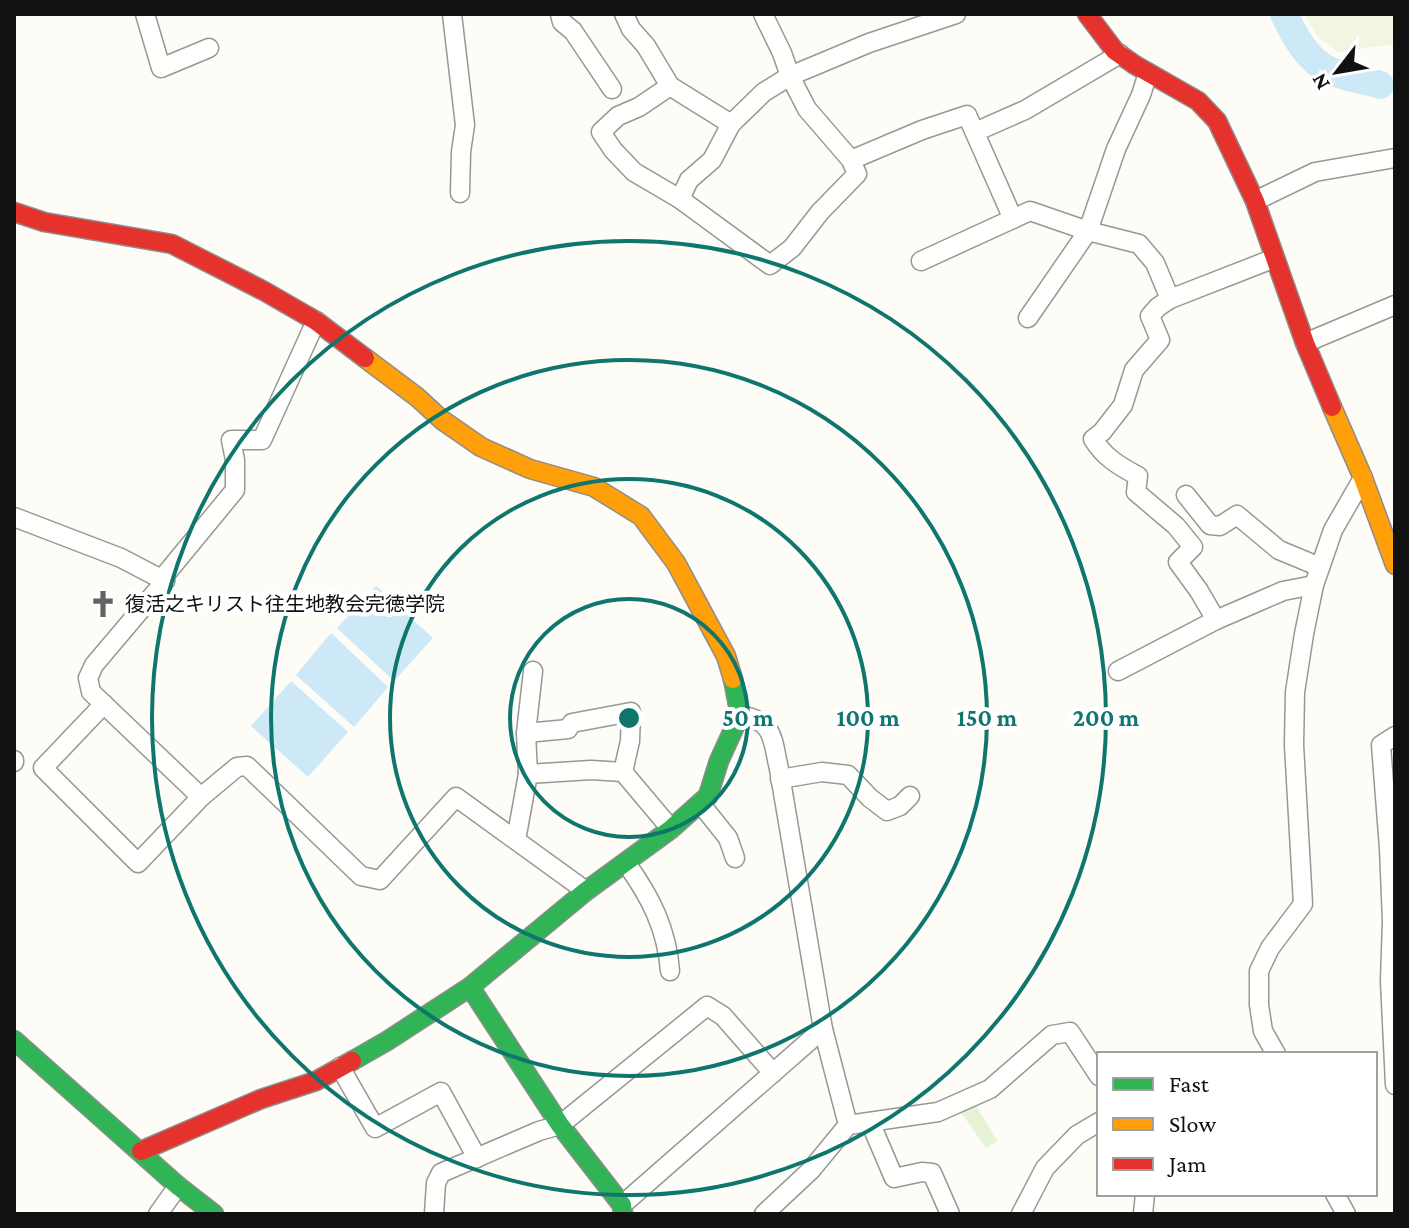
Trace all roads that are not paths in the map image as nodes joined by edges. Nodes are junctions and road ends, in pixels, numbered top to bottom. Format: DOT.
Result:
graph roads {
  1 [pos="145,14"];
  2 [pos="452,14"];
  3 [pos="560,14"];
  4 [pos="624,14"];
  5 [pos="763,14"];
  6 [pos="956,14"];
  7 [pos="1087,14"];
  8 [pos="209,48"];
  9 [pos="1120,54"];
  10 [pos="1148,73"];
  11 [pos="790,76"];
  12 [pos="670,86"];
  13 [pos="612,89"];
  14 [pos="731,124"];
  15 [pos="975,132"];
  16 [pos="1395,158"];
  17 [pos="851,160"];
  18 [pos="460,193"];
  19 [pos="680,199"];
  20 [pos="1255,201"];
  21 [pos="14,212"];
  22 [pos="1013,219"];
  23 [pos="1088,231"];
  24 [pos="1275,258"];
  25 [pos="921,261"];
  26 [pos="1170,299"];
  27 [pos="1395,305"];
  28 [pos="1028,318"];
  29 [pos="316,321"];
  30 [pos="1305,343"];
  31 [pos="1363,478"];
  32 [pos="1186,495"];
  33 [pos="14,517"];
  34 [pos="1395,565"];
  35 [pos="1320,567"];
  36 [pos="165,581"];
  37 [pos="1314,585"];
  38 [pos="1216,620"];
  39 [pos="533,671"];
  40 [pos="1118,671"];
  41 [pos="104,704"];
  42 [pos="740,715"];
  43 [pos="526,733"];
  44 [pos="1395,736"];
  45 [pos="623,772"];
  46 [pos="528,774"];
  47 [pos="780,779"];
  48 [pos="910,796"];
  49 [pos="201,797"];
  50 [pos="700,803"];
  51 [pos="671,829"];
  52 [pos="516,840"];
  53 [pos="735,858"];
  54 [pos="626,863"];
  55 [pos="586,891"];
  56 [pos="670,971"];
  57 [pos="470,987"];
  58 [pos="823,1029"];
  59 [pos="14,1040"];
  60 [pos="1275,1052"];
  61 [pos="340,1067"];
  62 [pos="773,1073"];
  63 [pos="1097,1073"];
  64 [pos="1395,1085"];
  65 [pos="870,1122"];
  66 [pos="1097,1123"];
  67 [pos="560,1125"];
  68 [pos="848,1125"];
  69 [pos="141,1151"];
  70 [pos="477,1158"];
  71 [pos="178,1186"];
  72 [pos="1336,1196"];
  73 [pos="623,1209"];
  74 [pos="158,1214"];
  75 [pos="214,1214"];
  76 [pos="434,1214"];
  77 [pos="764,1214"];
  78 [pos="950,1214"];
  79 [pos="1021,1214"];
  80 [pos="1346,1214"];
  1 -- 8 [label="street"];
  2 -- 18 [label="street"];
  3 -- 13 [label="street"];
  4 -- 12 [label="street"];
  5 -- 11 [label="street"];
  6 -- 11 [label="street"];
  7 -- 9 [label="street"];
  9 -- 10 [label="street"];
  9 -- 15 [label="street"];
  10 -- 20 [label="street"];
  10 -- 23 [label="street"];
  11 -- 14 [label="street"];
  11 -- 17 [label="street"];
  12 -- 14 [label="street"];
  12 -- 19 [label="street"];
  14 -- 19 [label="street"];
  15 -- 17 [label="street"];
  15 -- 22 [label="street"];
  16 -- 20 [label="street"];
  17 -- 19 [label="street"];
  20 -- 24 [label="street"];
  21 -- 29 [label="street"];
  22 -- 23 [label="street"];
  22 -- 25 [label="street"];
  23 -- 26 [label="street"];
  23 -- 28 [label="street"];
  24 -- 26 [label="street"];
  24 -- 30 [label="street"];
  26 -- 38 [label="street"];
  27 -- 30 [label="street"];
  29 -- 36 [label="street"];
  29 -- 42 [label="street"];
  30 -- 31 [label="street"];
  31 -- 34 [label="street"];
  31 -- 35 [label="street"];
  32 -- 35 [label="street"];
  33 -- 36 [label="street"];
  35 -- 37 [label="street"];
  36 -- 41 [label="street"];
  37 -- 38 [label="street"];
  37 -- 60 [label="street"];
  38 -- 40 [label="street"];
  39 -- 43 [label="street"];
  41 -- 49 [label="street"];
  41 -- 49 [label="street"];
  42 -- 47 [label="street"];
  42 -- 50 [label="street"];
  43 -- 45 [label="street"];
  43 -- 46 [label="street"];
  44 -- 64 [label="street"];
  45 -- 46 [label="street"];
  45 -- 51 [label="street"];
  46 -- 52 [label="street"];
  47 -- 48 [label="street"];
  47 -- 58 [label="street"];
  49 -- 52 [label="street"];
  50 -- 51 [label="street"];
  50 -- 53 [label="street"];
  51 -- 54 [label="street"];
  52 -- 55 [label="street"];
  54 -- 55 [label="street"];
  54 -- 56 [label="street"];
  55 -- 57 [label="street"];
  57 -- 61 [label="street"];
  57 -- 67 [label="street"];
  58 -- 62 [label="street"];
  58 -- 68 [label="street"];
  59 -- 69 [label="street"];
  61 -- 69 [label="street"];
  61 -- 70 [label="street"];
  62 -- 67 [label="street"];
  62 -- 73 [label="street"];
  63 -- 65 [label="street"];
  65 -- 68 [label="street"];
  65 -- 78 [label="street"];
  66 -- 79 [label="street"];
  67 -- 70 [label="street"];
  67 -- 73 [label="street"];
  68 -- 77 [label="street"];
  69 -- 71 [label="street"];
  70 -- 76 [label="street"];
  71 -- 74 [label="street"];
  71 -- 75 [label="street"];
  72 -- 80 [label="street"];
}
